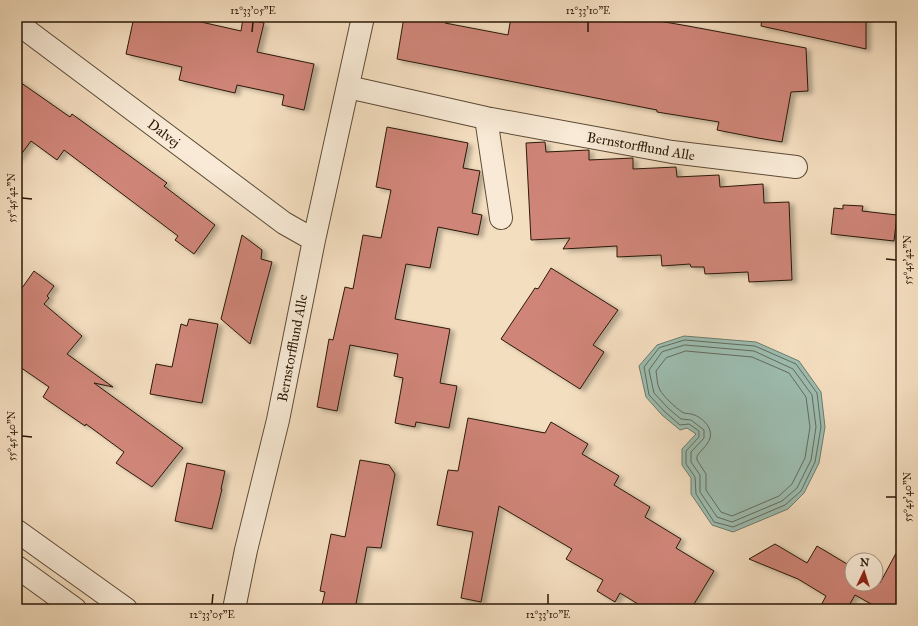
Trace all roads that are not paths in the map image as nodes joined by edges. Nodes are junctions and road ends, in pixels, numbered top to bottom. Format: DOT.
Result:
graph roads {
  1 [pos="363,17"];
  2 [pos="17,22"];
  3 [pos="348,87"];
  4 [pos="486,118"];
  5 [pos="796,167"];
  6 [pos="501,218"];
  7 [pos="314,240"];
  8 [pos="17,531"];
  9 [pos="17,567"];
  10 [pos="75,609"];
  11 [pos="126,609"];
  12 [pos="234,609"];
  1 -- 3 [label="street, Bernstorfflund Alle"];
  2 -- 7 [label="street, Dalvej"];
  3 -- 4 [label="street, Bernstorfflund Alle"];
  3 -- 7 [label="street, Bernstorfflund Alle"];
  4 -- 5 [label="street, Bernstorfflund Alle"];
  4 -- 6 [label="street"];
  7 -- 12 [label="street, Bernstorfflund Alle"];
  8 -- 11 [label="street"];
  9 -- 10 [label="street"];
}
